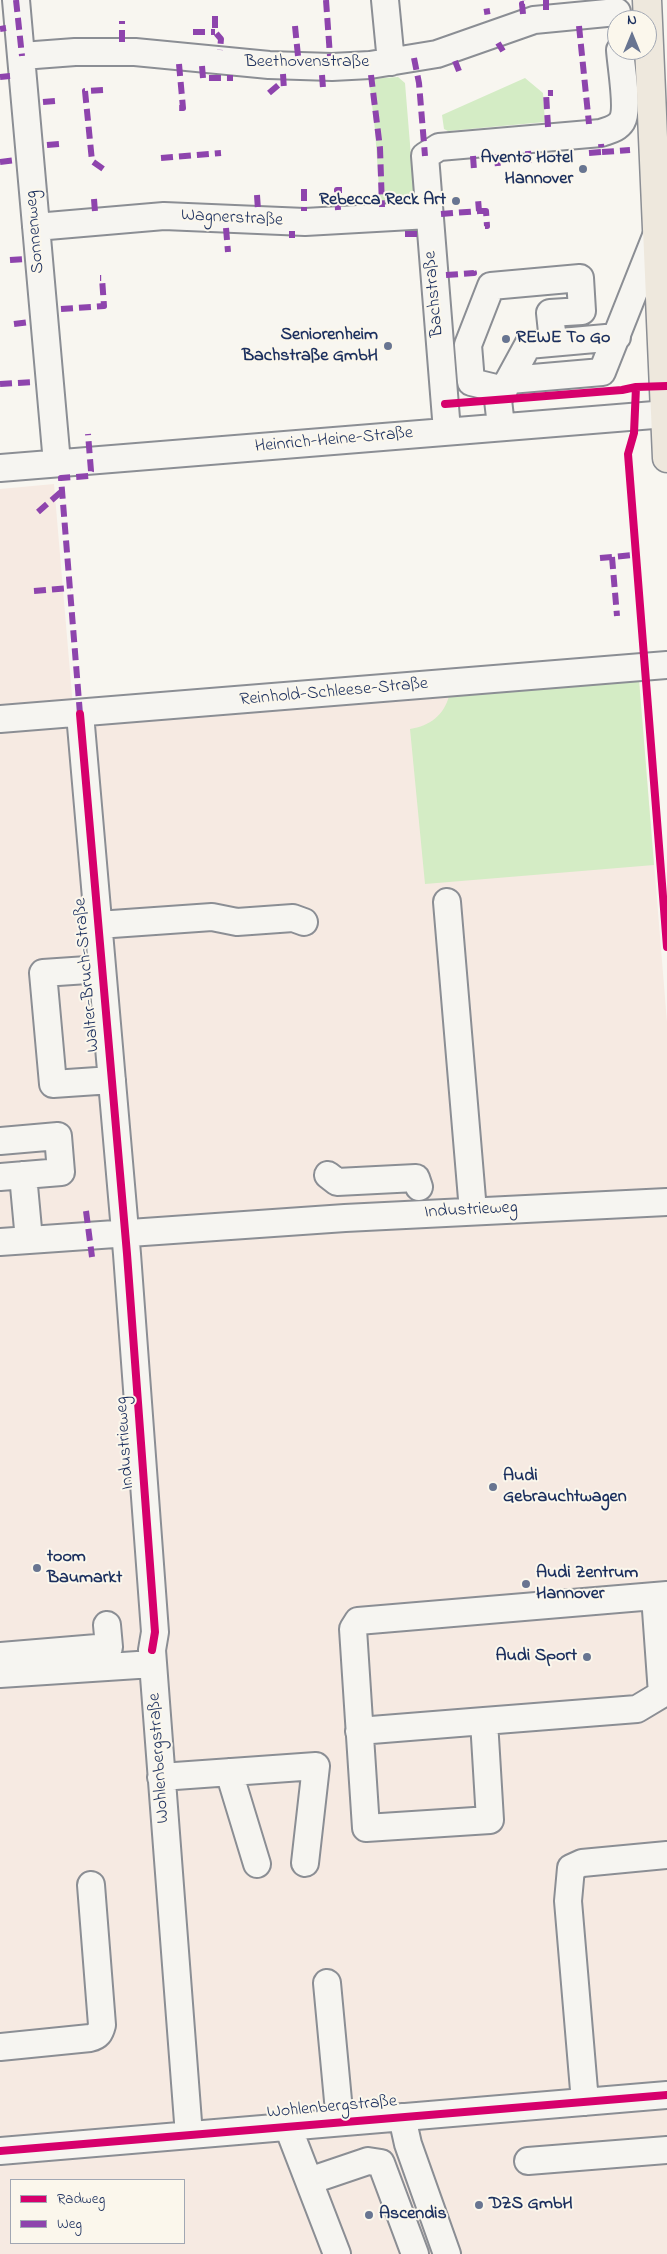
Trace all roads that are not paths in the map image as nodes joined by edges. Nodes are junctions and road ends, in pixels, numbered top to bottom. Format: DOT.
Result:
graph roads {
  1 [pos="16,0"];
  2 [pos="384,0"];
  3 [pos="647,0"];
  4 [pos="607,12"];
  5 [pos="22,56"];
  6 [pos="621,60"];
  7 [pos="392,62"];
  8 [pos="428,215"];
  9 [pos="36,227"];
  10 [pos="656,236"];
  11 [pos="617,337"];
  12 [pos="553,342"];
  13 [pos="507,385"];
  14 [pos="666,414"];
  15 [pos="501,426"];
  16 [pos="448,432"];
  17 [pos="667,458"];
  18 [pos="57,463"];
  19 [pos="0,468"];
  20 [pos="667,665"];
  21 [pos="80,714"];
  22 [pos="0,719"];
  23 [pos="447,902"];
  24 [pos="304,922"];
  25 [pos="98,926"];
  26 [pos="102,969"];
  27 [pos="112,1080"];
  28 [pos="0,1141"];
  29 [pos="328,1174"];
  30 [pos="11,1176"];
  31 [pos="419,1187"];
  32 [pos="667,1202"];
  33 [pos="473,1211"];
  34 [pos="125,1233"];
  35 [pos="29,1240"];
  36 [pos="0,1242"];
  37 [pos="661,1596"];
  38 [pos="107,1624"];
  39 [pos="0,1656"];
  40 [pos="152,1657"];
  41 [pos="0,1674"];
  42 [pos="665,1694"];
  43 [pos="484,1721"];
  44 [pos="359,1731"];
  45 [pos="230,1772"];
  46 [pos="161,1777"];
  47 [pos="667,1855"];
  48 [pos="305,1863"];
  49 [pos="257,1864"];
  50 [pos="90,1884"];
  51 [pos="327,1983"];
  52 [pos="0,2047"];
  53 [pos="667,2095"];
  54 [pos="585,2102"];
  55 [pos="402,2117"];
  56 [pos="340,2122"];
  57 [pos="288,2127"];
  58 [pos="189,2135"];
  59 [pos="667,2150"];
  60 [pos="0,2151"];
  61 [pos="528,2161"];
  62 [pos="309,2182"];
  63 [pos="337,2254"];
  64 [pos="415,2254"];
  65 [pos="447,2254"];
  1 -- 5 [label="street, Sonnenweg"];
  2 -- 7 [label="street"];
  3 -- 10 [label="main road"];
  4 -- 7 [label="street, Beethovenstraße"];
  5 -- 7 [label="street, Beethovenstraße"];
  5 -- 9 [label="street, Sonnenweg"];
  6 -- 8 [label="street, Bachstraße"];
  8 -- 9 [label="street, Wagnerstraße"];
  8 -- 16 [label="street, Bachstraße"];
  9 -- 18 [label="street, Sonnenweg"];
  10 -- 11 [label="street"];
  10 -- 14 [label="main road"];
  11 -- 12 [label="street"];
  11 -- 13 [label="street"];
  12 -- 13 [label="street"];
  12 -- 13 [label="street"];
  13 -- 15 [label="street"];
  14 -- 15 [label="street, Heinrich-Heine-Straße"];
  14 -- 17 [label="main road"];
  15 -- 16 [label="street, Heinrich-Heine-Straße"];
  16 -- 18 [label="street, Heinrich-Heine-Straße"];
  18 -- 19 [label="street, Heinrich-Heine-Straße"];
  20 -- 21 [label="street, Reinhold-Schleese-Straße"];
  21 -- 22 [label="street, Reinhold-Schleese-Straße"];
  21 -- 25 [label="street, Walter-Bruch-Straße"];
  23 -- 33 [label="street"];
  24 -- 25 [label="street"];
  25 -- 26 [label="street, Walter-Bruch-Straße"];
  26 -- 27 [label="street, Walter-Bruch-Straße"];
  26 -- 27 [label="street"];
  27 -- 34 [label="street, Walter-Bruch-Straße"];
  28 -- 30 [label="street"];
  29 -- 31 [label="street"];
  30 -- 35 [label="street"];
  32 -- 33 [label="street, Industrieweg"];
  33 -- 34 [label="street, Industrieweg"];
  34 -- 35 [label="street, Industrieweg"];
  34 -- 40 [label="street, Industrieweg"];
  35 -- 36 [label="street, Industrieweg"];
  37 -- 42 [label="street"];
  37 -- 44 [label="street"];
  38 -- 39 [label="street"];
  40 -- 41 [label="street"];
  40 -- 46 [label="street, Wohlenbergstraße"];
  42 -- 43 [label="street"];
  43 -- 44 [label="street"];
  43 -- 44 [label="street"];
  45 -- 46 [label="street"];
  45 -- 48 [label="street"];
  45 -- 49 [label="street"];
  46 -- 58 [label="street, Wohlenbergstraße"];
  47 -- 54 [label="street"];
  50 -- 52 [label="street"];
  51 -- 56 [label="street"];
  53 -- 54 [label="street, Wohlenbergstraße"];
  54 -- 55 [label="street, Wohlenbergstraße"];
  55 -- 56 [label="street, Wohlenbergstraße"];
  55 -- 65 [label="street"];
  56 -- 57 [label="street, Wohlenbergstraße"];
  57 -- 58 [label="street, Wohlenbergstraße"];
  57 -- 62 [label="street"];
  58 -- 60 [label="street, Wohlenbergstraße"];
  59 -- 61 [label="street"];
  62 -- 63 [label="street"];
  62 -- 64 [label="street"];
}
